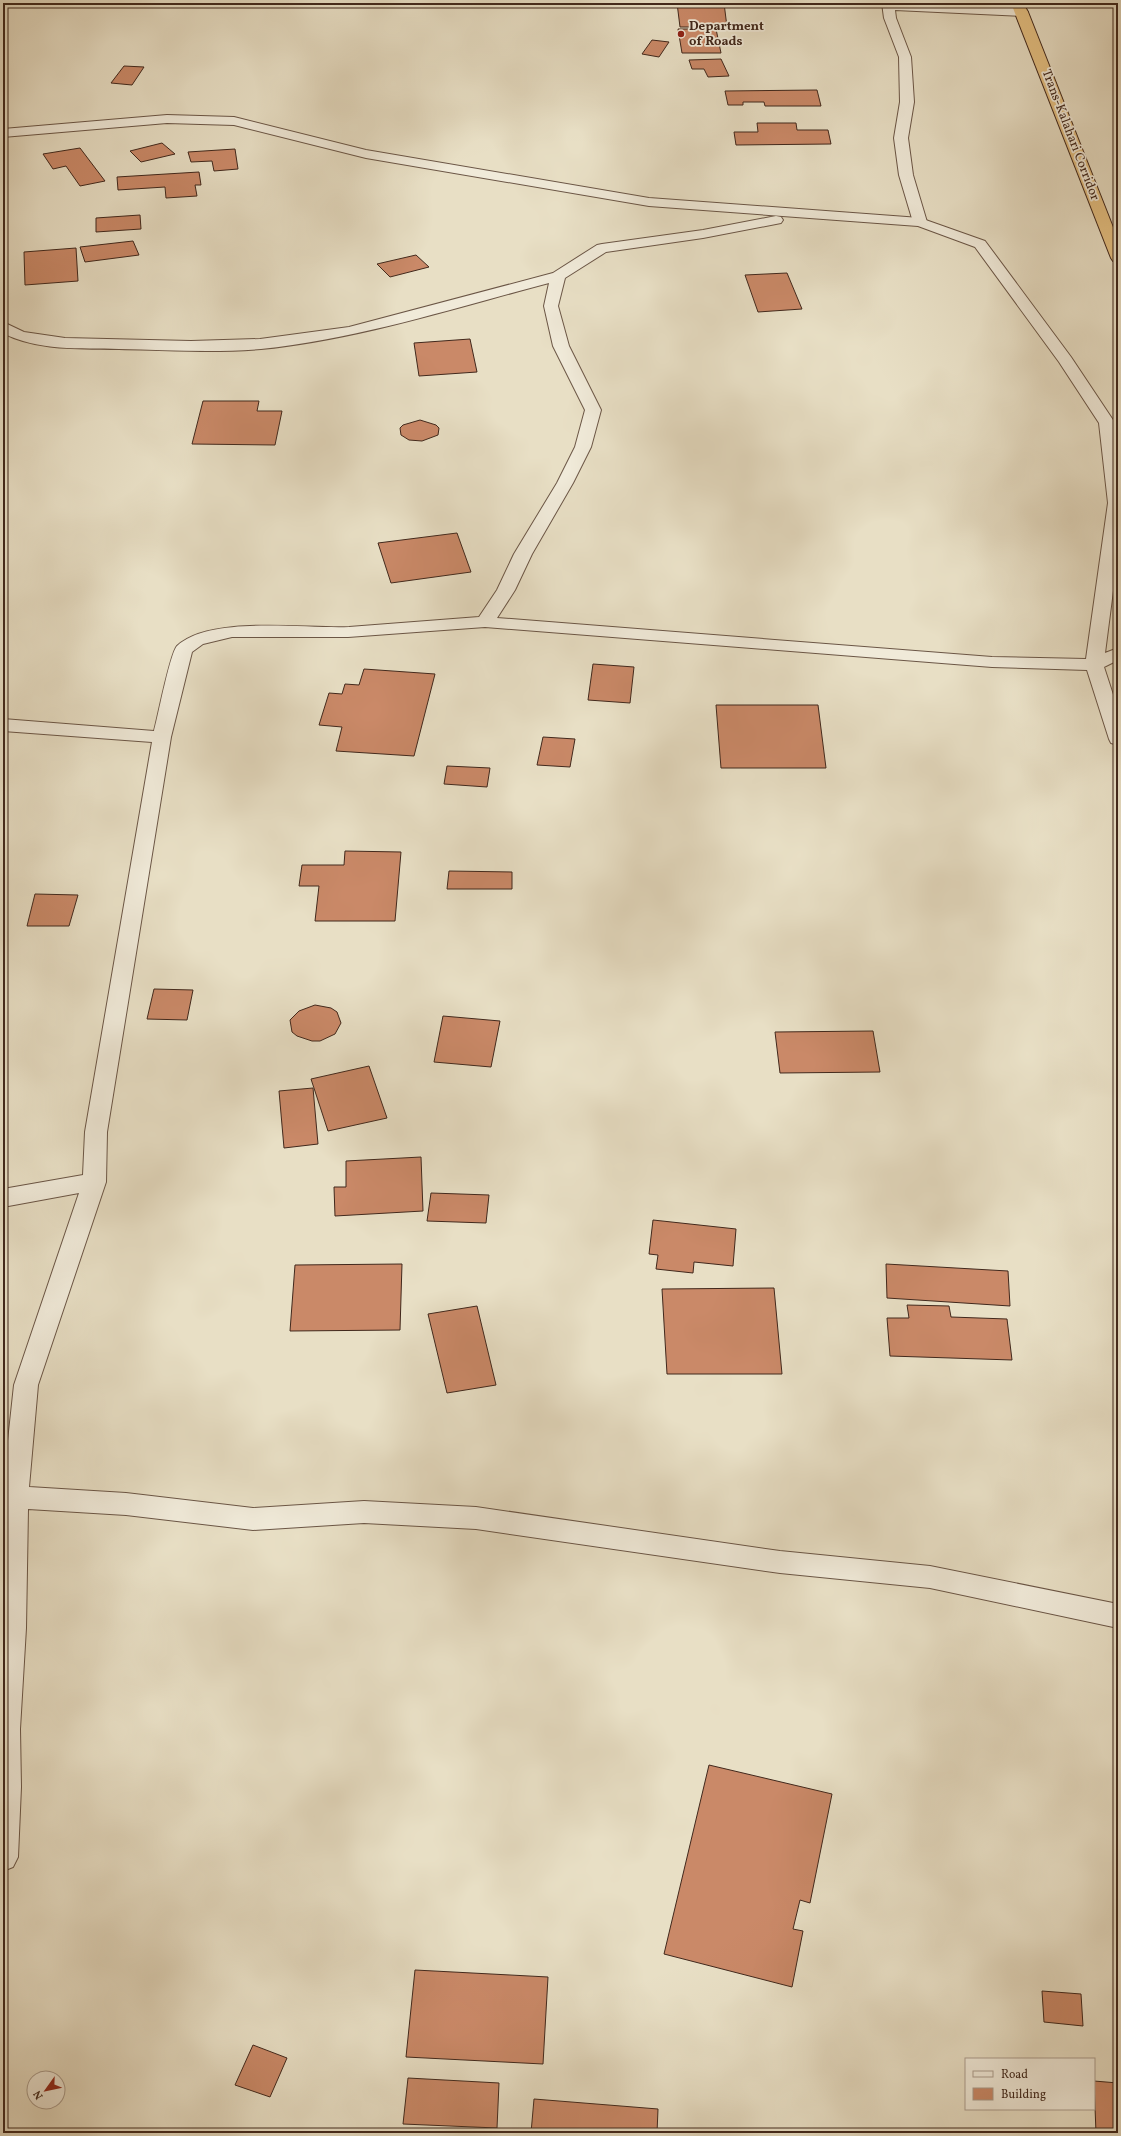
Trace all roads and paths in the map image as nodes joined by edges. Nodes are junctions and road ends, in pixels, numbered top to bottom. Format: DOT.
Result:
graph roads {
  1 [pos="889,5"];
  2 [pos="1021,6"];
  3 [pos="3,133"];
  4 [pos="805,214"];
  5 [pos="920,222"];
  6 [pos="1118,258"];
  7 [pos="558,276"];
  8 [pos="3,327"];
  9 [pos="485,622"];
  10 [pos="1118,653"];
  11 [pos="1094,665"];
  12 [pos="3,725"];
  13 [pos="162,737"];
  14 [pos="1118,739"];
  15 [pos="94,1182"];
  16 [pos="3,1198"];
  17 [pos="16,1498"];
  18 [pos="1118,1616"];
  19 [pos="3,1857"];
  1 -- 2 [label="street"];
  1 -- 5 [label="street"];
  2 -- 6 [label="highway, Trans-Kalahari Corridor"];
  3 -- 4 [label="street"];
  4 -- 5 [label="street"];
  4 -- 7 [label="street"];
  5 -- 11 [label="street"];
  7 -- 8 [label="street"];
  7 -- 9 [label="street"];
  9 -- 11 [label="street"];
  9 -- 13 [label="street"];
  10 -- 11 [label="street"];
  11 -- 14 [label="street"];
  12 -- 13 [label="street"];
  13 -- 15 [label="street"];
  15 -- 16 [label="street"];
  15 -- 17 [label="street"];
  17 -- 18 [label="street"];
  17 -- 19 [label="street"];
}
